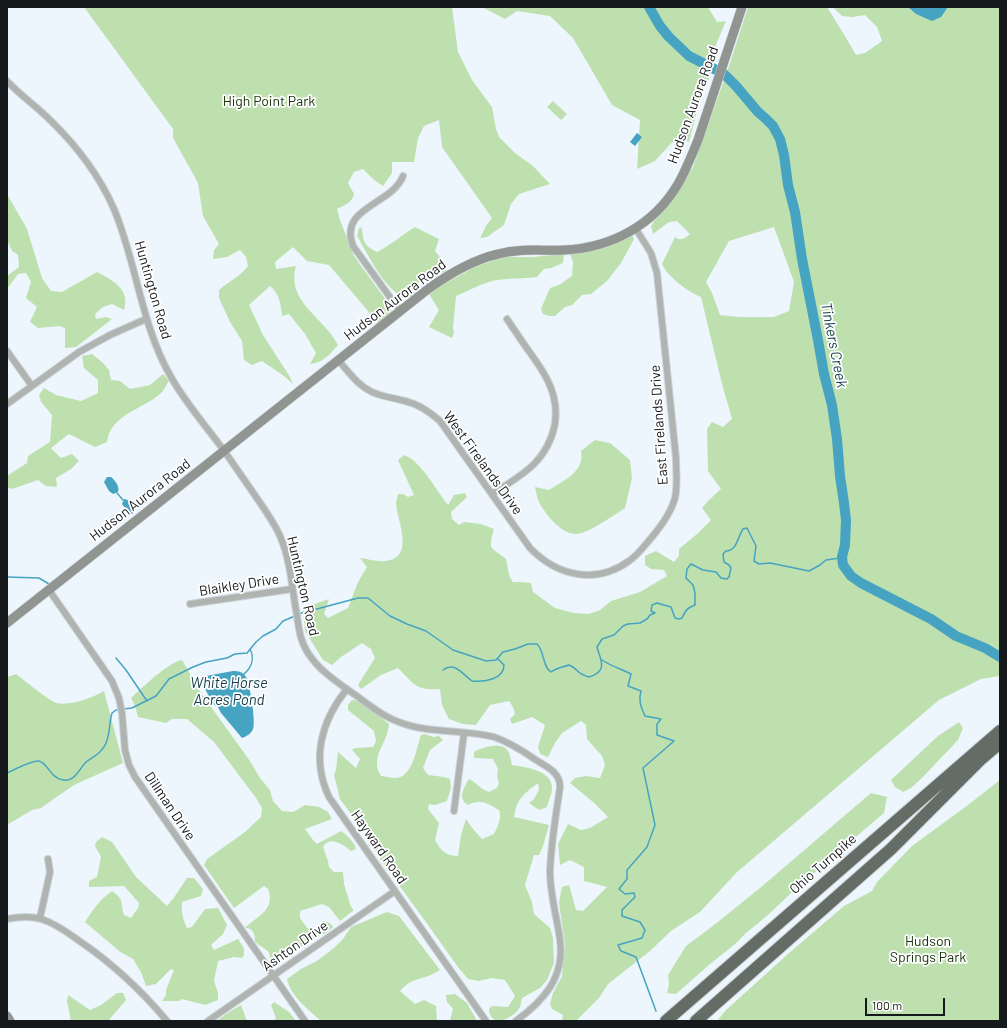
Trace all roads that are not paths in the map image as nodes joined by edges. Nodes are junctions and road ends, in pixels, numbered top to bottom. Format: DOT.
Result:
graph roads {
  1 [pos="742,7"];
  2 [pos="7,81"];
  3 [pos="403,176"];
  4 [pos="636,228"];
  5 [pos="400,311"];
  6 [pos="146,319"];
  7 [pos="507,319"];
  8 [pos="7,352"];
  9 [pos="338,360"];
  10 [pos="32,386"];
  11 [pos="7,404"];
  12 [pos="224,451"];
  13 [pos="492,494"];
  14 [pos="524,539"];
  15 [pos="292,589"];
  16 [pos="49,590"];
  17 [pos="190,604"];
  18 [pos="7,623"];
  19 [pos="347,689"];
  20 [pos="1000,731"];
  21 [pos="464,733"];
  22 [pos="1000,742"];
  23 [pos="454,811"];
  24 [pos="48,859"];
  25 [pos="395,891"];
  26 [pos="40,918"];
  27 [pos="7,919"];
  28 [pos="272,976"];
  29 [pos="7,1016"];
  30 [pos="10,1021"];
  31 [pos="167,1021"];
  32 [pos="208,1021"];
  33 [pos="304,1021"];
  34 [pos="486,1021"];
  35 [pos="516,1021"];
  36 [pos="666,1021"];
  37 [pos="696,1021"];
  1 -- 4 [label="street, Hudson Aurora Road"];
  2 -- 6 [label="street, Huntington Road"];
  3 -- 5 [label="street"];
  4 -- 5 [label="street, Hudson Aurora Road"];
  4 -- 14 [label="street, East Firelands Drive"];
  5 -- 9 [label="street, Hudson Aurora Road"];
  6 -- 10 [label="street"];
  6 -- 12 [label="street, Huntington Road"];
  7 -- 13 [label="street"];
  8 -- 10 [label="street"];
  9 -- 12 [label="street, Hudson Aurora Road"];
  9 -- 13 [label="street, West Firelands Drive"];
  10 -- 11 [label="street"];
  12 -- 15 [label="street, Huntington Road"];
  12 -- 16 [label="street, Hudson Aurora Road"];
  13 -- 14 [label="street, West Firelands Drive"];
  15 -- 17 [label="street, Blaikley Drive"];
  15 -- 19 [label="street, Huntington Road"];
  16 -- 18 [label="street, Hudson Aurora Road"];
  16 -- 28 [label="street, Dillman Drive"];
  19 -- 21 [label="street, Huntington Road"];
  19 -- 25 [label="street, Hayward Road"];
  20 -- 36 [label="highway, Ohio Turnpike"];
  21 -- 23 [label="street"];
  21 -- 35 [label="street, Huntington Road"];
  22 -- 37 [label="highway"];
  24 -- 26 [label="street"];
  25 -- 28 [label="street, Ashton Drive"];
  25 -- 34 [label="street, Hayward Road"];
  26 -- 27 [label="street"];
  26 -- 31 [label="street"];
  28 -- 32 [label="street, Ashton Drive"];
  28 -- 33 [label="street, Dillman Drive"];
  29 -- 30 [label="street"];
}
